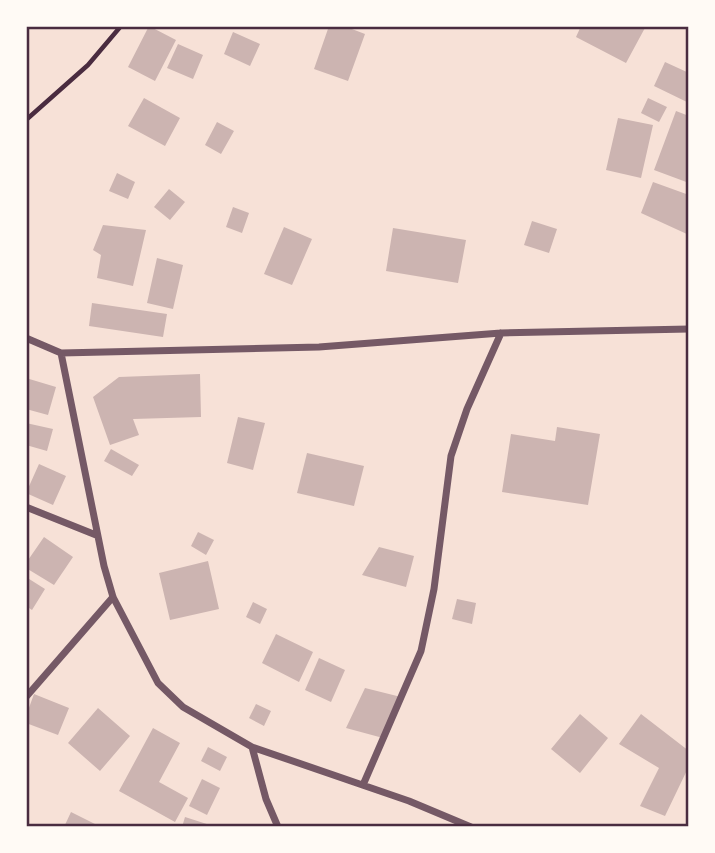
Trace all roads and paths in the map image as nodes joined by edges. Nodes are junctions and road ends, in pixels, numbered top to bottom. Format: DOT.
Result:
graph roads {
  1 [pos="121,26"];
  2 [pos="26,120"];
  3 [pos="689,329"];
  4 [pos="500,332"];
  5 [pos="26,338"];
  6 [pos="61,353"];
  7 [pos="26,507"];
  8 [pos="96,535"];
  9 [pos="113,597"];
  10 [pos="26,697"];
  11 [pos="252,747"];
  12 [pos="363,785"];
  13 [pos="278,827"];
  14 [pos="471,827"];
  1 -- 2 [label="path"];
  3 -- 4 [label="street"];
  4 -- 6 [label="street"];
  4 -- 12 [label="street"];
  5 -- 6 [label="street"];
  6 -- 8 [label="street"];
  7 -- 8 [label="street"];
  8 -- 9 [label="street"];
  9 -- 10 [label="street"];
  9 -- 11 [label="street"];
  11 -- 12 [label="street"];
  11 -- 13 [label="street"];
  12 -- 14 [label="street"];
}
